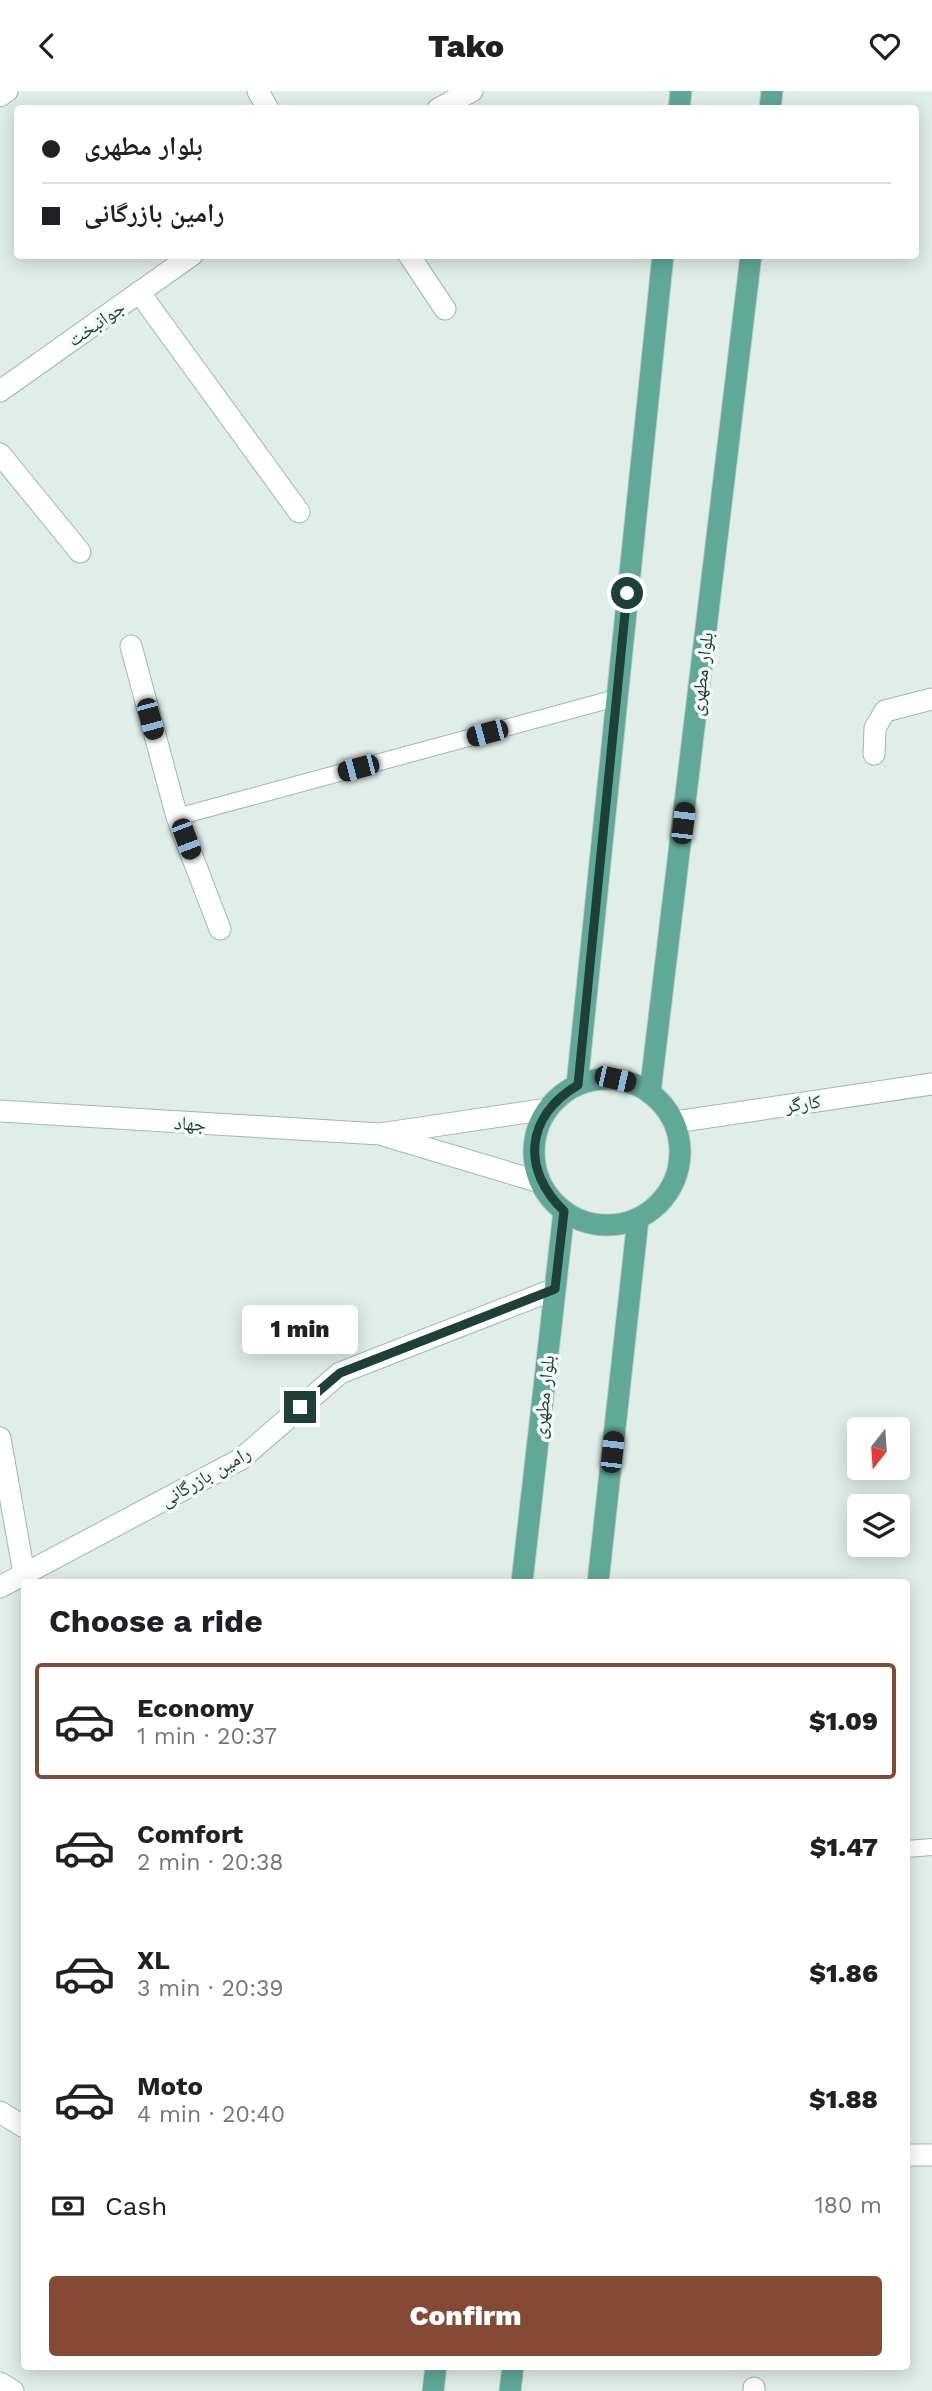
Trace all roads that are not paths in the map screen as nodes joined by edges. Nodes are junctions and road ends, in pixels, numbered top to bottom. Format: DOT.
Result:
graph roads {
  1 [pos="6,91"];
  2 [pos="472,91"];
  3 [pos="0,96"];
  4 [pos="446,105"];
  5 [pos="186,259"];
  6 [pos="412,259"];
  7 [pos="663,259"];
  8 [pos="751,259"];
  9 [pos="139,292"];
  10 [pos="445,309"];
  11 [pos="0,391"];
  12 [pos="0,453"];
  13 [pos="299,512"];
  14 [pos="80,552"];
  15 [pos="131,646"];
  16 [pos="616,698"];
  17 [pos="932,699"];
  18 [pos="874,754"];
  19 [pos="177,817"];
  20 [pos="220,929"];
  21 [pos="932,1084"];
  22 [pos="578,1085"];
  23 [pos="650,1093"];
  24 [pos="548,1109"];
  25 [pos="0,1111"];
  26 [pos="675,1122"];
  27 [pos="380,1134"];
  28 [pos="540,1182"];
  29 [pos="564,1211"];
  30 [pos="638,1219"];
  31 [pos="555,1289"];
  32 [pos="0,1439"];
  33 [pos="24,1574"];
  34 [pos="522,1579"];
  35 [pos="598,1579"];
  36 [pos="0,1587"];
  37 [pos="932,1847"];
  38 [pos="910,1849"];
  39 [pos="0,2112"];
  40 [pos="21,2125"];
  41 [pos="910,2155"];
  42 [pos="932,2155"];
  43 [pos="436,2370"];
  44 [pos="513,2370"];
  45 [pos="0,2383"];
  46 [pos="13,2391"];
  47 [pos="433,2391"];
  48 [pos="510,2391"];
  1 -- 3 [label="street"];
  2 -- 4 [label="street"];
  5 -- 9 [label="street, جوانبخت"];
  6 -- 10 [label="street"];
  7 -- 16 [label="main road"];
  8 -- 23 [label="main road, بلوار مطهری"];
  9 -- 11 [label="street, جوانبخت"];
  9 -- 13 [label="street"];
  12 -- 14 [label="street"];
  15 -- 19 [label="street"];
  16 -- 19 [label="lane"];
  16 -- 22 [label="main road"];
  17 -- 18 [label="street"];
  19 -- 20 [label="street"];
  21 -- 26 [label="street, کارگر"];
  22 -- 23 [label="main road"];
  22 -- 24 [label="main road"];
  23 -- 26 [label="main road"];
  24 -- 27 [label="street"];
  24 -- 28 [label="main road"];
  25 -- 27 [label="street, جهاد"];
  26 -- 30 [label="main road"];
  27 -- 28 [label="street"];
  28 -- 29 [label="main road"];
  29 -- 30 [label="main road"];
  29 -- 31 [label="main road, بلوار مطهری"];
  30 -- 35 [label="main road"];
  31 -- 33 [label="street, رامین بازرگانی"];
  31 -- 34 [label="main road, بلوار مطهری"];
  32 -- 33 [label="street"];
  33 -- 36 [label="street, رامین بازرگانی"];
  37 -- 38 [label="lane"];
  39 -- 40 [label="street"];
  41 -- 42 [label="street"];
  43 -- 47 [label="main road"];
  44 -- 48 [label="main road"];
  45 -- 46 [label="street"];
}
